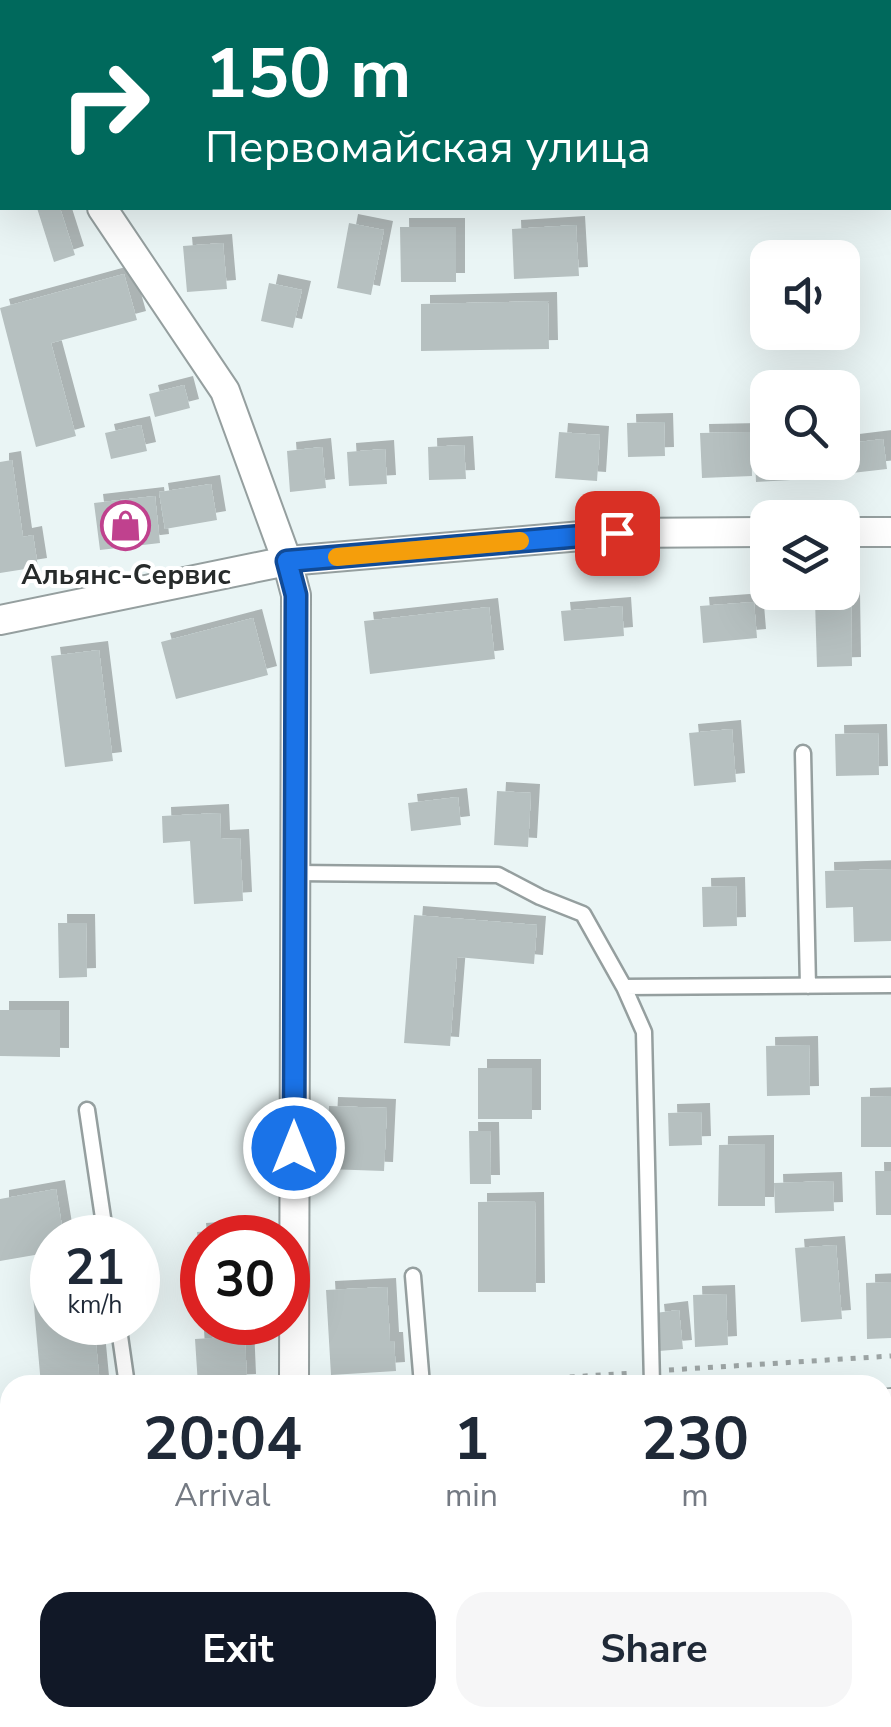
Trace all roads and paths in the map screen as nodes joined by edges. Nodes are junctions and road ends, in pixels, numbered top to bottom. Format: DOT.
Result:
graph roads {
  1 [pos="103,210"];
  2 [pos="750,532"];
  3 [pos="860,532"];
  4 [pos="891,532"];
  5 [pos="287,561"];
  6 [pos="0,620"];
  7 [pos="803,753"];
  8 [pos="295,872"];
  9 [pos="891,985"];
  10 [pos="808,986"];
  11 [pos="624,987"];
  12 [pos="88,1110"];
  13 [pos="103,1215"];
  14 [pos="413,1276"];
  15 [pos="122,1345"];
  16 [pos="126,1375"];
  17 [pos="294,1375"];
  18 [pos="421,1375"];
  19 [pos="652,1375"];
  1 -- 5 [label="street"];
  2 -- 5 [label="street"];
  3 -- 4 [label="street"];
  5 -- 6 [label="street"];
  5 -- 8 [label="street"];
  7 -- 10 [label="lane"];
  8 -- 11 [label="lane"];
  8 -- 17 [label="street"];
  9 -- 10 [label="lane"];
  10 -- 11 [label="lane"];
  11 -- 19 [label="lane"];
  12 -- 13 [label="lane"];
  14 -- 18 [label="lane"];
  15 -- 16 [label="lane"];
}
